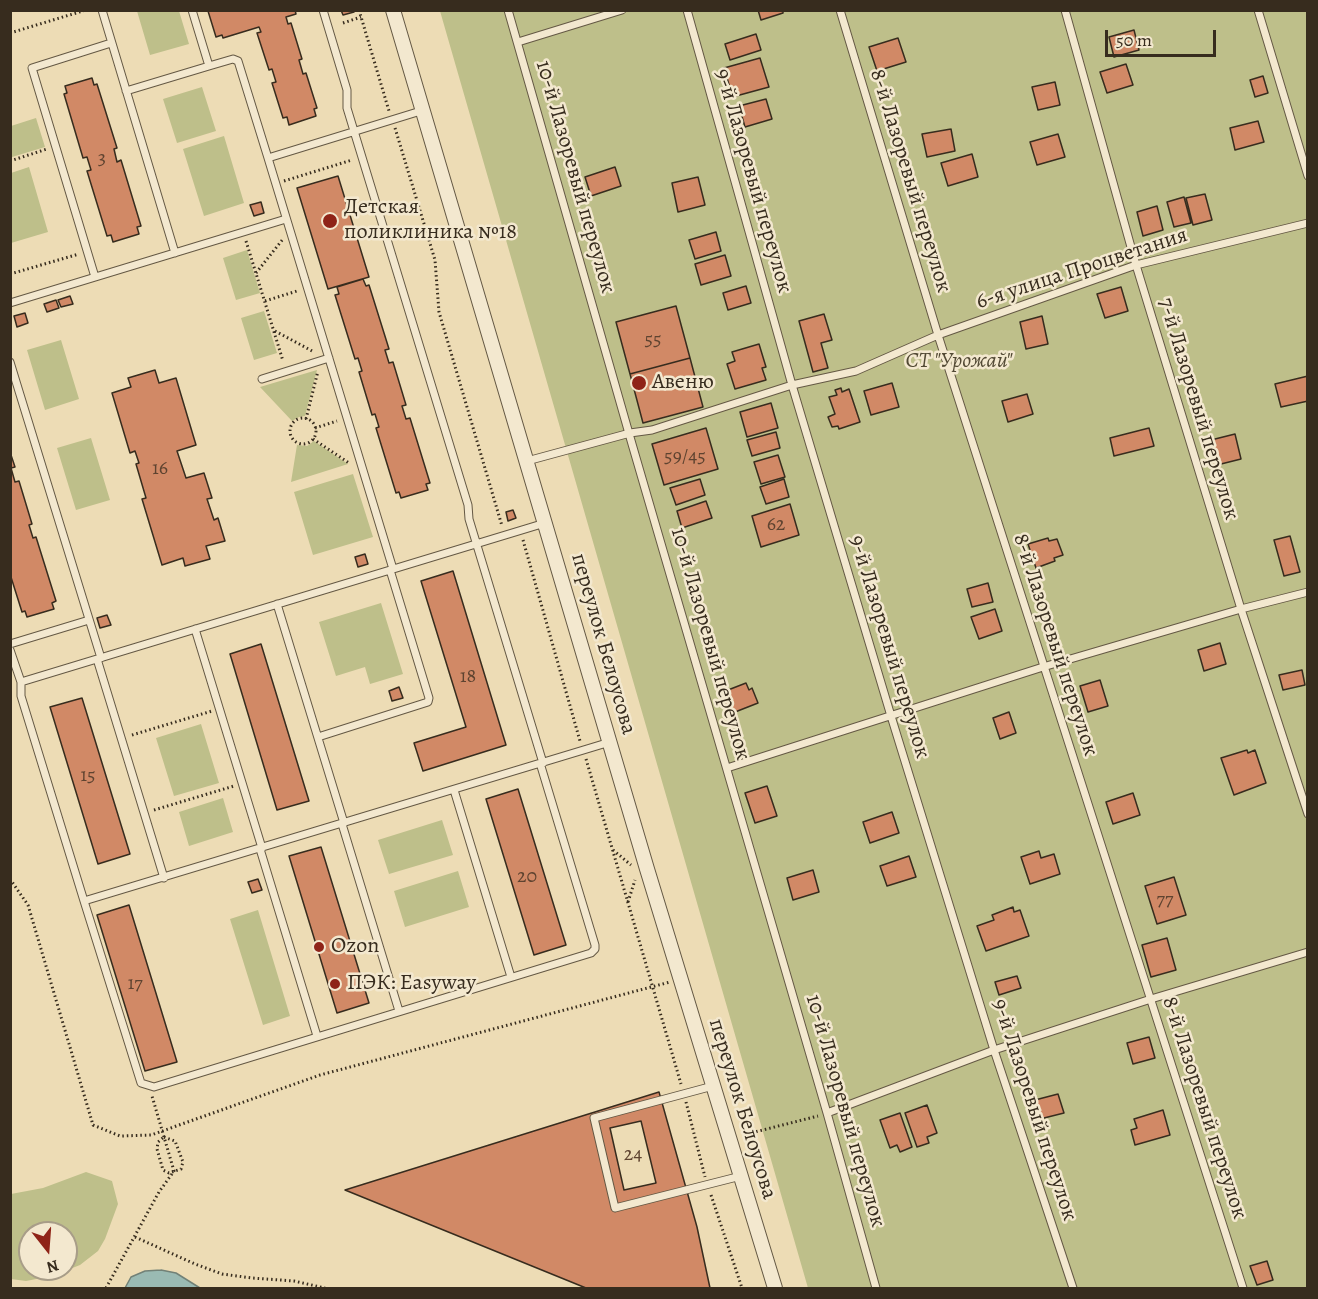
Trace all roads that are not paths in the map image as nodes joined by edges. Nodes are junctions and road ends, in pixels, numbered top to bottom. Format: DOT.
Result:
graph roads {
  1 [pos="102,10"];
  2 [pos="192,10"];
  3 [pos="322,10"];
  4 [pos="393,10"];
  5 [pos="508,10"];
  6 [pos="622,10"];
  7 [pos="687,10"];
  8 [pos="840,10"];
  9 [pos="1065,10"];
  10 [pos="1258,10"];
  11 [pos="518,42"];
  12 [pos="111,43"];
  13 [pos="208,66"];
  14 [pos="126,91"];
  15 [pos="424,110"];
  16 [pos="354,131"];
  17 [pos="268,158"];
  18 [pos="1308,176"];
  19 [pos="286,219"];
  20 [pos="1308,223"];
  21 [pos="175,253"];
  22 [pos="1136,265"];
  23 [pos="95,278"];
  24 [pos="10,303"];
  25 [pos="938,334"];
  26 [pos="325,360"];
  27 [pos="10,362"];
  28 [pos="262,379"];
  29 [pos="792,385"];
  30 [pos="630,433"];
  31 [pos="527,461"];
  32 [pos="545,523"];
  33 [pos="476,544"];
  34 [pos="391,569"];
  35 [pos="1308,592"];
  36 [pos="277,604"];
  37 [pos="1241,609"];
  38 [pos="89,620"];
  39 [pos="195,629"];
  40 [pos="10,644"];
  41 [pos="10,650"];
  42 [pos="99,659"];
  43 [pos="1043,667"];
  44 [pos="21,682"];
  45 [pos="891,716"];
  46 [pos="318,737"];
  47 [pos="610,742"];
  48 [pos="542,763"];
  49 [pos="727,768"];
  50 [pos="454,790"];
  51 [pos="1308,814"];
  52 [pos="343,824"];
  53 [pos="261,849"];
  54 [pos="164,878"];
  55 [pos="84,901"];
  56 [pos="1308,952"];
  57 [pos="511,977"];
  58 [pos="1151,999"];
  59 [pos="399,1011"];
  60 [pos="317,1036"];
  61 [pos="994,1050"];
  62 [pos="713,1086"];
  63 [pos="827,1113"];
  64 [pos="741,1176"];
  65 [pos="775,1288"];
  66 [pos="876,1288"];
  67 [pos="1073,1288"];
  68 [pos="1243,1288"];
  1 -- 12 [label="lane"];
  2 -- 13 [label="lane"];
  3 -- 16 [label="lane"];
  4 -- 15 [label="street, переулок Белоусова"];
  5 -- 11 [label="lane, 10-й Лазоревый переулок"];
  6 -- 11 [label="lane"];
  7 -- 29 [label="lane, 9-й Лазоревый переулок"];
  8 -- 25 [label="lane, 8-й Лазоревый переулок"];
  9 -- 22 [label="lane, 7-й Лазоревый переулок"];
  10 -- 18 [label="lane"];
  11 -- 30 [label="lane, 10-й Лазоревый переулок"];
  12 -- 14 [label="lane"];
  12 -- 23 [label="lane"];
  13 -- 14 [label="lane"];
  13 -- 17 [label="lane"];
  14 -- 21 [label="lane"];
  15 -- 16 [label="lane"];
  15 -- 31 [label="street, переулок Белоусова"];
  16 -- 17 [label="lane"];
  16 -- 33 [label="lane"];
  17 -- 19 [label="lane"];
  19 -- 21 [label="lane"];
  19 -- 26 [label="lane"];
  20 -- 22 [label="lane, 6-я улица Процветания"];
  21 -- 23 [label="lane"];
  22 -- 25 [label="lane, 6-я улица Процветания"];
  22 -- 37 [label="lane, 7-й Лазоревый переулок"];
  23 -- 24 [label="lane"];
  25 -- 29 [label="lane, 6-я улица Процветания"];
  25 -- 43 [label="lane, 8-й Лазоревый переулок"];
  26 -- 28 [label="lane"];
  26 -- 34 [label="lane"];
  27 -- 38 [label="lane"];
  29 -- 30 [label="lane, 6-я улица Процветания"];
  29 -- 45 [label="lane, 9-й Лазоревый переулок"];
  30 -- 31 [label="lane, 6-я улица Процветания"];
  30 -- 49 [label="lane, 10-й Лазоревый переулок"];
  31 -- 32 [label="street, переулок Белоусова"];
  32 -- 33 [label="lane"];
  32 -- 47 [label="street, переулок Белоусова"];
  33 -- 34 [label="lane"];
  33 -- 48 [label="lane"];
  34 -- 36 [label="lane"];
  34 -- 46 [label="lane"];
  35 -- 37 [label="lane"];
  36 -- 39 [label="lane"];
  36 -- 46 [label="lane"];
  37 -- 43 [label="lane"];
  37 -- 51 [label="lane, 7-й Лазоревый переулок"];
  38 -- 40 [label="lane"];
  38 -- 42 [label="lane"];
  39 -- 42 [label="lane"];
  39 -- 53 [label="lane"];
  41 -- 44 [label="lane"];
  42 -- 44 [label="lane"];
  42 -- 54 [label="lane"];
  43 -- 45 [label="lane"];
  43 -- 58 [label="lane, 8-й Лазоревый переулок"];
  44 -- 55 [label="lane"];
  45 -- 49 [label="lane"];
  45 -- 61 [label="lane, 9-й Лазоревый переулок"];
  46 -- 52 [label="lane"];
  47 -- 48 [label="lane"];
  47 -- 62 [label="street, переулок Белоусова"];
  48 -- 50 [label="lane"];
  48 -- 57 [label="lane"];
  49 -- 63 [label="lane, 10-й Лазоревый переулок"];
  50 -- 52 [label="lane"];
  50 -- 57 [label="lane"];
  52 -- 53 [label="lane"];
  52 -- 59 [label="lane"];
  53 -- 54 [label="lane"];
  53 -- 60 [label="lane"];
  54 -- 55 [label="lane"];
  55 -- 60 [label="lane"];
  56 -- 58 [label="lane"];
  57 -- 59 [label="lane"];
  58 -- 61 [label="lane"];
  58 -- 68 [label="lane, 8-й Лазоревый переулок"];
  59 -- 60 [label="lane"];
  61 -- 63 [label="lane"];
  61 -- 67 [label="lane, 9-й Лазоревый переулок"];
  62 -- 64 [label="street, переулок Белоусова"];
  62 -- 64 [label="lane"];
  63 -- 66 [label="lane, 10-й Лазоревый переулок"];
  64 -- 65 [label="street, переулок Белоусова"];
}
